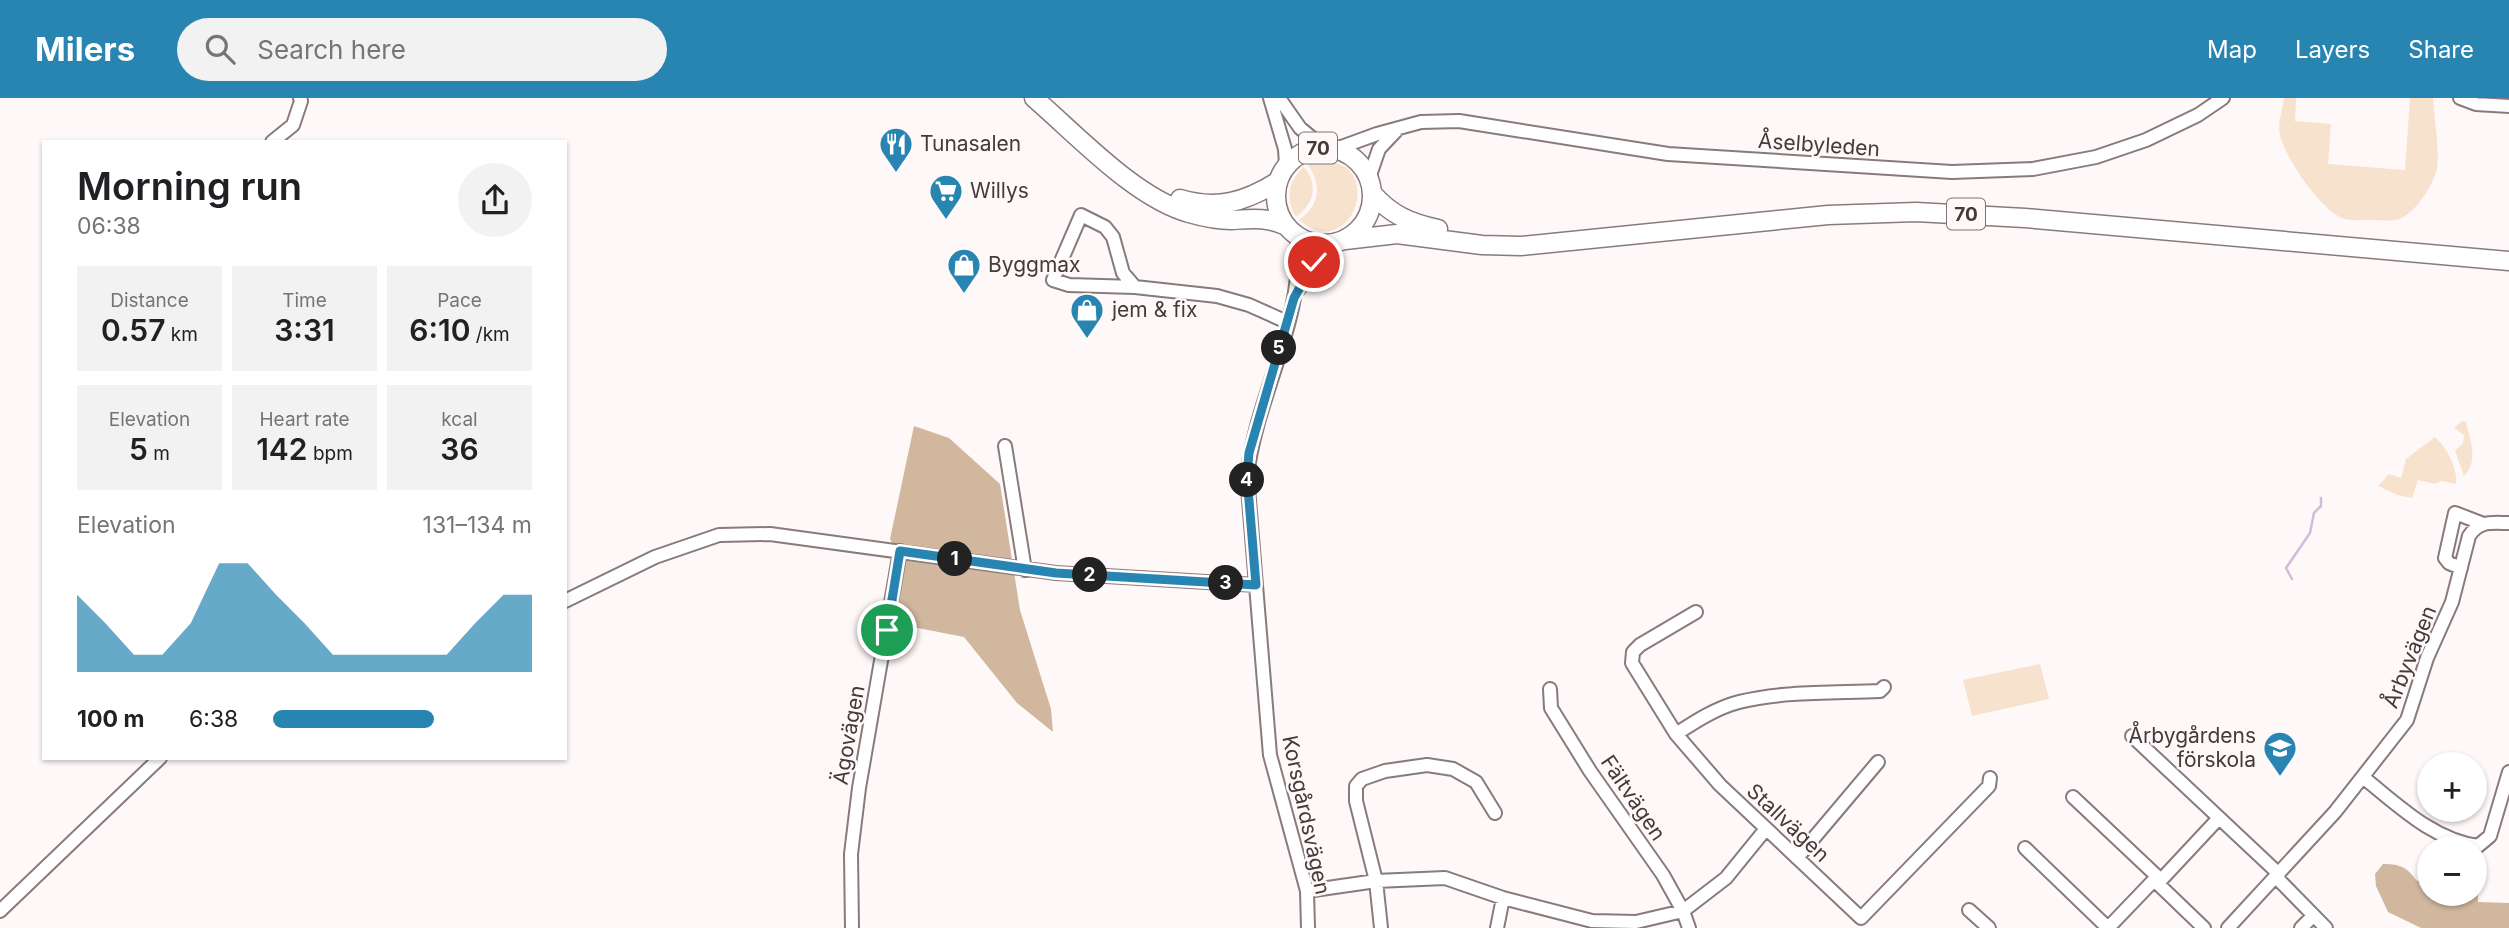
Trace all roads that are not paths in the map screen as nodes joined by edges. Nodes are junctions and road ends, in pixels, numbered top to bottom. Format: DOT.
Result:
graph roads {
  1 [pos="300,98"];
  2 [pos="1034,98"];
  3 [pos="1051,98"];
  4 [pos="1270,98"];
  5 [pos="1279,98"];
  6 [pos="2223,98"];
  7 [pos="2460,98"];
  8 [pos="2509,106"];
  9 [pos="1401,127"];
  10 [pos="274,140"];
  11 [pos="1330,148"];
  12 [pos="1282,174"];
  13 [pos="1370,185"];
  14 [pos="1291,231"];
  15 [pos="1337,242"];
  16 [pos="2509,250"];
  17 [pos="2509,261"];
  18 [pos="1135,287"];
  19 [pos="1294,298"];
  20 [pos="1287,322"];
  21 [pos="1005,446"];
  22 [pos="2482,523"];
  23 [pos="2509,523"];
  24 [pos="900,551"];
  25 [pos="2461,568"];
  26 [pos="1025,570"];
  27 [pos="1256,585"];
  28 [pos="567,600"];
  29 [pos="1696,612"];
  30 [pos="1884,687"];
  31 [pos="1550,690"];
  32 [pos="1676,734"];
  33 [pos="2132,736"];
  34 [pos="158,760"];
  35 [pos="1878,762"];
  36 [pos="2509,772"];
  37 [pos="1990,778"];
  38 [pos="2364,778"];
  39 [pos="2073,797"];
  40 [pos="1495,813"];
  41 [pos="2218,819"];
  42 [pos="1765,830"];
  43 [pos="2025,848"];
  44 [pos="1797,858"];
  45 [pos="2278,876"];
  46 [pos="2157,880"];
  47 [pos="1376,881"];
  48 [pos="1307,891"];
  49 [pos="1503,898"];
  50 [pos="1969,910"];
  51 [pos="0,911"];
  52 [pos="1683,911"];
  53 [pos="2313,916"];
  54 [pos="1592,925"];
  55 [pos="2108,927"];
  56 [pos="852,928"];
  57 [pos="1308,928"];
  58 [pos="1381,928"];
  59 [pos="1497,928"];
  60 [pos="1689,928"];
  61 [pos="1989,928"];
  62 [pos="2204,928"];
  63 [pos="2228,928"];
  64 [pos="2301,928"];
  65 [pos="2326,928"];
  1 -- 10 [label="street"];
  2 -- 14 [label="highway, 70"];
  3 -- 12 [label="highway, 70"];
  4 -- 12 [label="street"];
  5 -- 11 [label="street"];
  6 -- 9 [label="street, Åselbyleden"];
  7 -- 8 [label="street"];
  9 -- 11 [label="street, Åselbyleden"];
  9 -- 13 [label="street"];
  11 -- 12 [label="highway, 70"];
  11 -- 13 [label="highway, 70"];
  12 -- 14 [label="highway, 70"];
  13 -- 15 [label="highway"];
  13 -- 16 [label="highway, 70"];
  14 -- 15 [label="highway, 70"];
  14 -- 19 [label="street, Korsgårdsvägen"];
  15 -- 17 [label="highway, 70"];
  15 -- 19 [label="street, Korsgårdsvägen"];
  18 -- 18 [label="street"];
  18 -- 20 [label="street"];
  19 -- 20 [label="street, Korsgårdsvägen"];
  20 -- 27 [label="street, Korsgårdsvägen"];
  21 -- 26 [label="street"];
  22 -- 23 [label="street"];
  22 -- 25 [label="street, Årbyvägen"];
  22 -- 25 [label="street"];
  24 -- 26 [label="street"];
  24 -- 28 [label="street"];
  24 -- 56 [label="street, Ägovägen"];
  25 -- 38 [label="street, Årbyvägen"];
  26 -- 27 [label="street"];
  27 -- 48 [label="street, Korsgårdsvägen"];
  29 -- 32 [label="street, Stallvägen"];
  30 -- 32 [label="street"];
  31 -- 52 [label="street, Fältvägen"];
  32 -- 42 [label="street, Stallvägen"];
  33 -- 41 [label="street"];
  34 -- 51 [label="street"];
  35 -- 44 [label="street"];
  36 -- 38 [label="street"];
  37 -- 44 [label="street, Stallvägen"];
  38 -- 45 [label="street, Årbyvägen"];
  39 -- 46 [label="street"];
  40 -- 47 [label="street"];
  41 -- 45 [label="street"];
  41 -- 46 [label="street"];
  42 -- 44 [label="street, Stallvägen"];
  42 -- 52 [label="street"];
  43 -- 55 [label="street"];
  45 -- 53 [label="street"];
  45 -- 63 [label="street, Årbyvägen"];
  46 -- 55 [label="street"];
  46 -- 62 [label="street"];
  47 -- 48 [label="street"];
  47 -- 49 [label="street"];
  47 -- 58 [label="street"];
  48 -- 57 [label="street, Korsgårdsvägen"];
  49 -- 54 [label="street"];
  49 -- 59 [label="street"];
  50 -- 61 [label="street"];
  52 -- 54 [label="street"];
  52 -- 60 [label="street, Fältvägen"];
  53 -- 64 [label="street"];
  53 -- 65 [label="street"];
}
